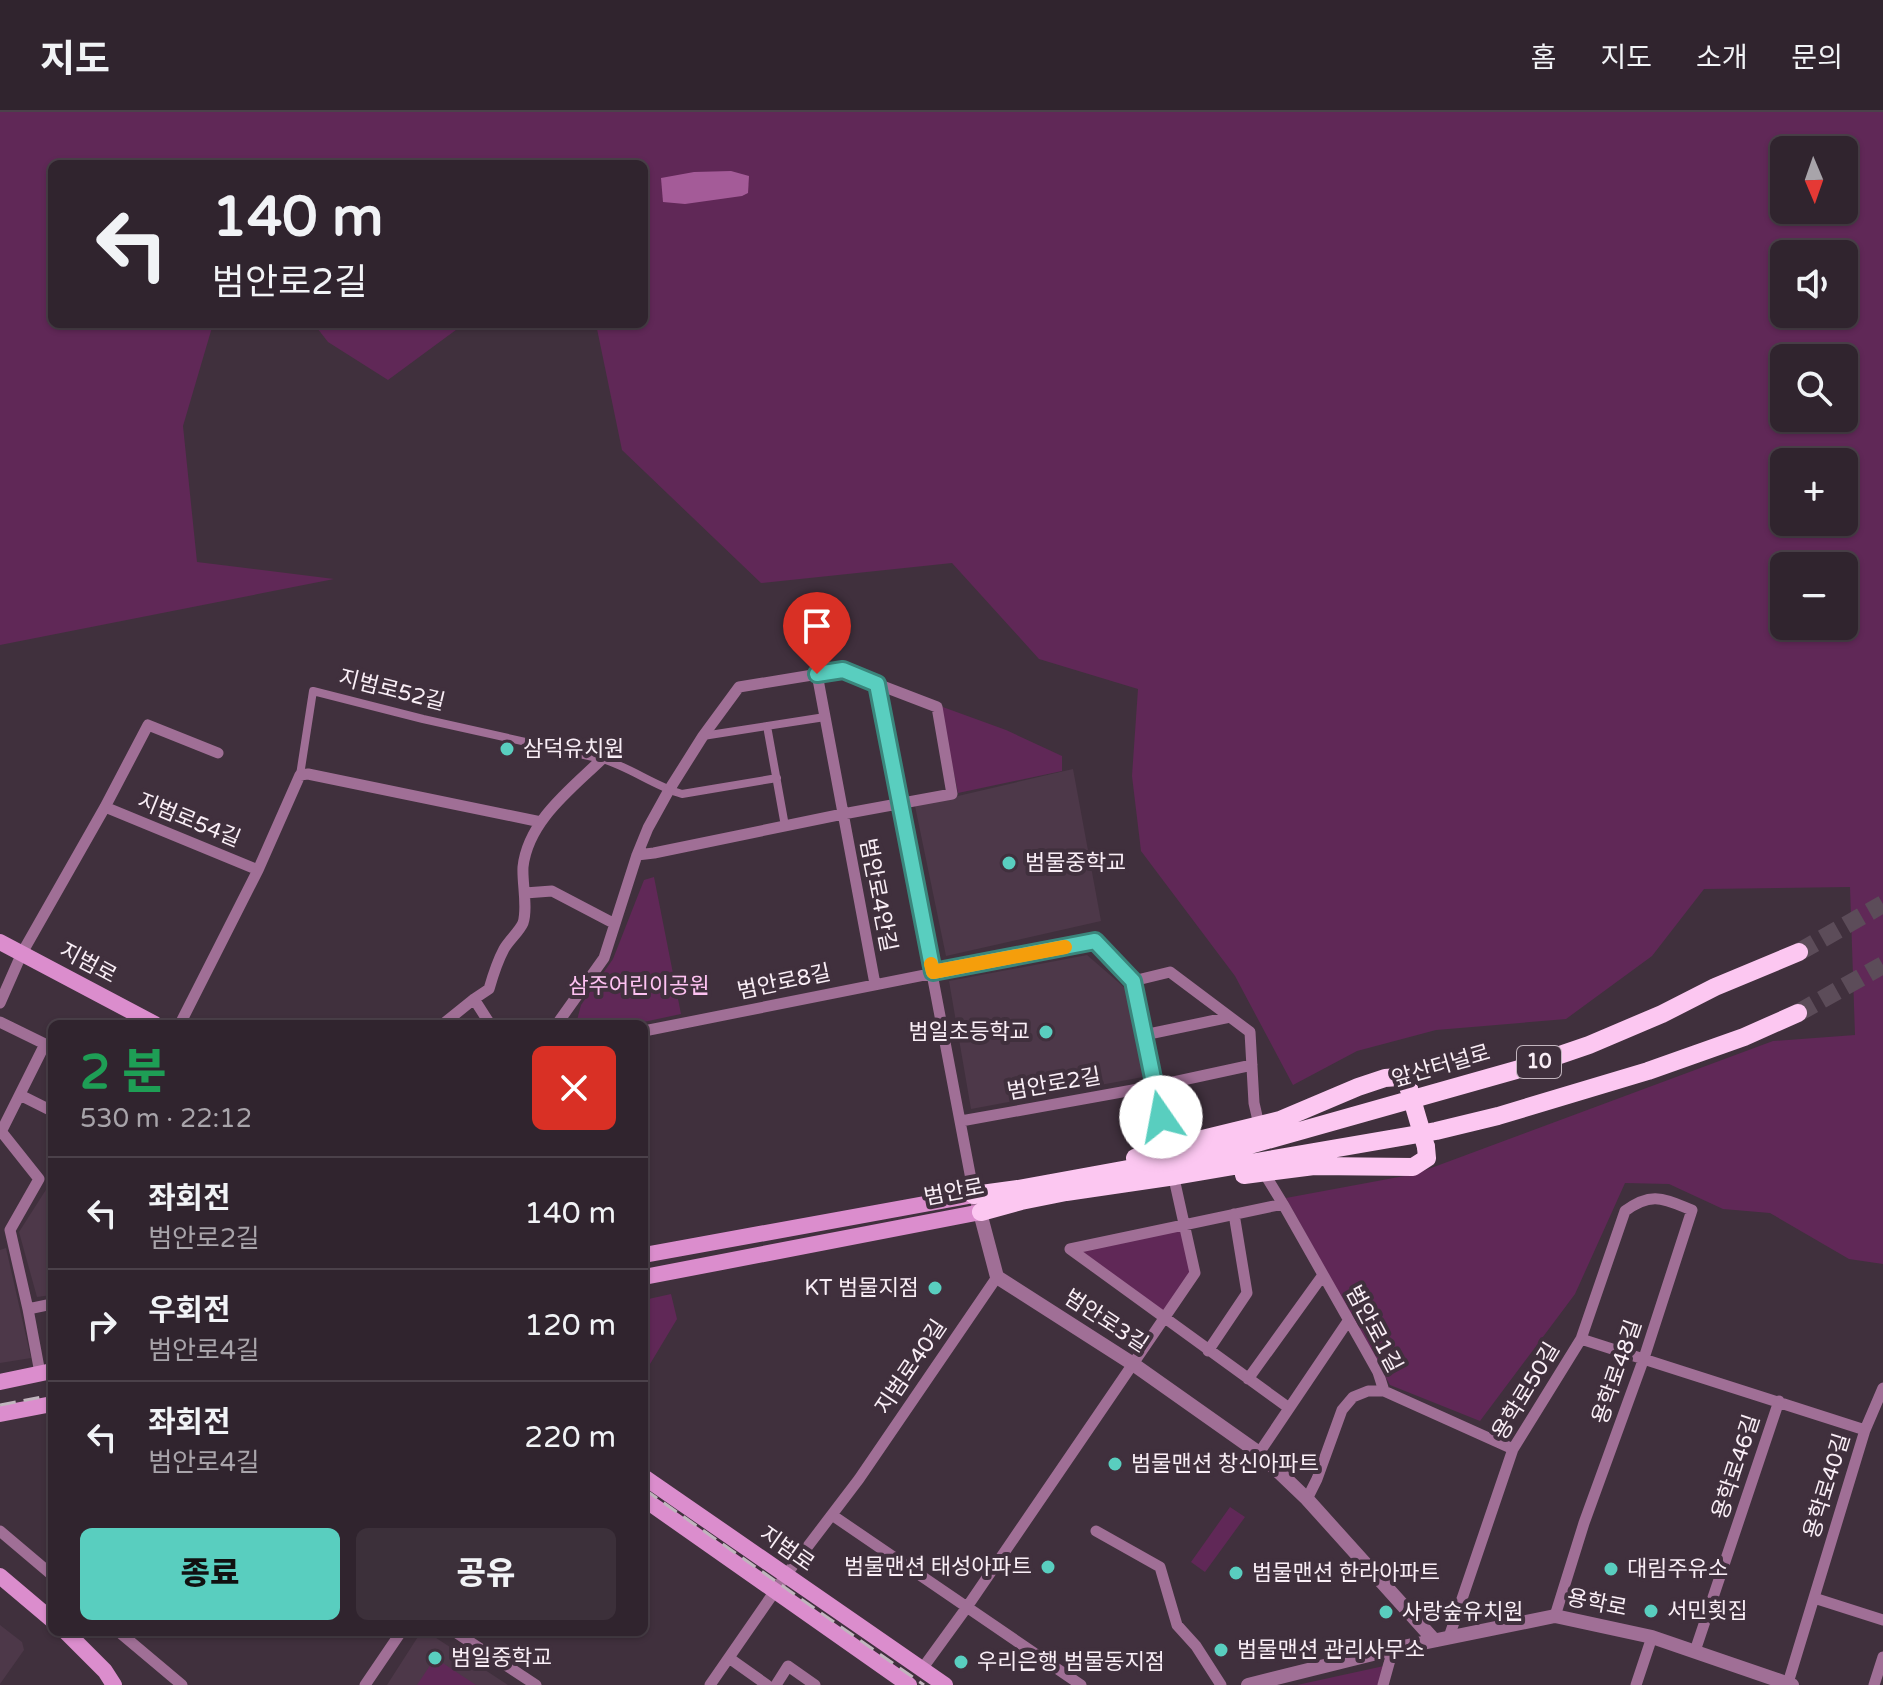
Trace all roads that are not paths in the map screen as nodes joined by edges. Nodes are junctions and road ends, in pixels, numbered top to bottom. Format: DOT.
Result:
graph roads {
  1 [pos="817,674"];
  2 [pos="877,684"];
  3 [pos="825,717"];
  4 [pos="767,726"];
  5 [pos="703,736"];
  6 [pos="218,753"];
  7 [pos="602,759"];
  8 [pos="300,775"];
  9 [pos="777,778"];
  10 [pos="669,790"];
  11 [pos="900,804"];
  12 [pos="105,807"];
  13 [pos="843,814"];
  14 [pos="541,822"];
  15 [pos="785,826"];
  16 [pos="637,855"];
  17 [pos="258,870"];
  18 [pos="525,893"];
  19 [pos="615,924"];
  20 [pos="0,942"];
  21 [pos="1799,952"];
  22 [pos="22,953"];
  23 [pos="933,972"];
  24 [pos="1133,981"];
  25 [pos="875,984"];
  26 [pos="474,999"];
  27 [pos="0,1003"];
  28 [pos="1798,1013"];
  29 [pos="1230,1017"];
  30 [pos="148,1020"];
  31 [pos="182,1020"];
  32 [pos="448,1020"];
  33 [pos="487,1020"];
  34 [pos="560,1020"];
  35 [pos="0,1022"];
  36 [pos="648,1030"];
  37 [pos="1144,1035"];
  38 [pos="48,1046"];
  39 [pos="48,1048"];
  40 [pos="1252,1065"];
  41 [pos="1155,1086"];
  42 [pos="20,1095"];
  43 [pos="48,1109"];
  44 [pos="961,1121"];
  45 [pos="1,1131"];
  46 [pos="1168,1148"];
  47 [pos="1266,1149"];
  48 [pos="1081,1177"];
  49 [pos="48,1178"];
  50 [pos="39,1179"];
  51 [pos="1175,1183"];
  52 [pos="1066,1192"];
  53 [pos="978,1203"];
  54 [pos="1283,1204"];
  55 [pos="1625,1211"];
  56 [pos="1234,1214"];
  57 [pos="1185,1224"];
  58 [pos="648,1254"];
  59 [pos="1323,1275"];
  60 [pos="648,1276"];
  61 [pos="997,1277"];
  62 [pos="48,1305"];
  63 [pos="28,1309"];
  64 [pos="1164,1318"];
  65 [pos="1348,1321"];
  66 [pos="1581,1339"];
  67 [pos="1208,1351"];
  68 [pos="1644,1358"];
  69 [pos="1133,1364"];
  70 [pos="46,1372"];
  71 [pos="1248,1379"];
  72 [pos="0,1382"];
  73 [pos="1883,1388"];
  74 [pos="1384,1391"];
  75 [pos="1779,1401"];
  76 [pos="48,1405"];
  77 [pos="1289,1408"];
  78 [pos="0,1414"];
  79 [pos="1865,1430"];
  80 [pos="1513,1449"];
  81 [pos="1259,1453"];
  82 [pos="648,1480"];
  83 [pos="1307,1499"];
  84 [pos="648,1502"];
  85 [pos="834,1513"];
  86 [pos="0,1531"];
  87 [pos="1096,1531"];
  88 [pos="48,1572"];
  89 [pos="786,1575"];
  90 [pos="0,1576"];
  91 [pos="775,1591"];
  92 [pos="1814,1598"];
  93 [pos="967,1607"];
  94 [pos="1555,1616"];
  95 [pos="48,1617"];
  96 [pos="1883,1620"];
  97 [pos="70,1636"];
  98 [pos="124,1636"];
  99 [pos="398,1636"];
  100 [pos="461,1636"];
  101 [pos="1652,1637"];
  102 [pos="1442,1639"];
  103 [pos="1393,1649"];
  104 [pos="1695,1651"];
  105 [pos="1883,1657"];
  106 [pos="729,1658"];
  107 [pos="922,1669"];
  108 [pos="1790,1684"];
  109 [pos="114,1685"];
  110 [pos="182,1685"];
  111 [pos="365,1685"];
  112 [pos="536,1685"];
  113 [pos="710,1685"];
  114 [pos="767,1685"];
  115 [pos="776,1685"];
  116 [pos="815,1685"];
  117 [pos="909,1685"];
  118 [pos="945,1685"];
  119 [pos="1081,1685"];
  120 [pos="1221,1685"];
  121 [pos="1248,1685"];
  122 [pos="1383,1685"];
  123 [pos="1636,1685"];
  124 [pos="1874,1685"];
  1 -- 2 [label="street"];
  1 -- 3 [label="street, 범안로4안길"];
  1 -- 5 [label="street"];
  2 -- 11 [label="street"];
  2 -- 11 [label="street, 범안로4안길"];
  3 -- 4 [label="street"];
  3 -- 13 [label="street, 범안로4안길"];
  4 -- 5 [label="street"];
  4 -- 9 [label="street"];
  5 -- 10 [label="street"];
  6 -- 12 [label="street"];
  7 -- 8 [label="street, 지범로52길"];
  7 -- 10 [label="street, 지범로52길"];
  7 -- 14 [label="street"];
  8 -- 14 [label="street"];
  8 -- 17 [label="street, 지범로52길"];
  9 -- 10 [label="street"];
  9 -- 15 [label="street"];
  10 -- 16 [label="street"];
  11 -- 13 [label="street, 범안로4안길"];
  11 -- 23 [label="street"];
  12 -- 17 [label="street, 지범로54길"];
  12 -- 22 [label="street"];
  13 -- 15 [label="street, 범안로4안길"];
  13 -- 25 [label="street, 범안로4안길"];
  14 -- 18 [label="street"];
  15 -- 16 [label="street, 범안로4안길"];
  16 -- 19 [label="street"];
  17 -- 31 [label="street, 지범로52길"];
  18 -- 19 [label="street"];
  18 -- 26 [label="street"];
  19 -- 34 [label="street"];
  20 -- 22 [label="main road, 지범로"];
  21 -- 47 [label="highway, 앞산터널로 / 10"];
  22 -- 27 [label="street"];
  22 -- 30 [label="main road, 지범로"];
  23 -- 24 [label="street"];
  23 -- 25 [label="street, 범안로8길"];
  23 -- 44 [label="street"];
  24 -- 29 [label="street"];
  24 -- 37 [label="street"];
  25 -- 36 [label="street, 범안로8길"];
  26 -- 32 [label="street"];
  26 -- 33 [label="street"];
  28 -- 47 [label="highway, 10"];
  29 -- 37 [label="street"];
  29 -- 40 [label="street"];
  35 -- 38 [label="street"];
  37 -- 41 [label="street"];
  39 -- 42 [label="street"];
  40 -- 41 [label="street, 범안로2길"];
  40 -- 47 [label="street"];
  41 -- 44 [label="street, 범안로2길"];
  41 -- 46 [label="street"];
  42 -- 43 [label="street"];
  42 -- 45 [label="street"];
  44 -- 53 [label="street"];
  45 -- 50 [label="street"];
  46 -- 47 [label="highway"];
  46 -- 48 [label="highway"];
  47 -- 47 [label="highway, bridge"];
  47 -- 48 [label="highway, 범안로 / 10"];
  47 -- 51 [label="highway"];
  47 -- 52 [label="highway, 범안로 / 10"];
  47 -- 54 [label="street, 범안로1길"];
  48 -- 53 [label="highway, 범안로 / 10"];
  49 -- 50 [label="street"];
  50 -- 63 [label="street"];
  51 -- 52 [label="highway"];
  51 -- 57 [label="street"];
  52 -- 53 [label="highway, 범안로 / 10"];
  53 -- 58 [label="main road, 범안로 / 10"];
  53 -- 60 [label="main road, 범안로 / 10"];
  53 -- 61 [label="street"];
  54 -- 56 [label="street"];
  54 -- 59 [label="street, 범안로1길"];
  55 -- 66 [label="street, 용학로50길"];
  55 -- 68 [label="street, 용학로48길"];
  56 -- 57 [label="street"];
  56 -- 67 [label="street"];
  57 -- 64 [label="street"];
  57 -- 64 [label="street"];
  59 -- 65 [label="street, 범안로1길"];
  59 -- 71 [label="street"];
  61 -- 69 [label="street, 범안로3길"];
  61 -- 85 [label="street, 지범로40길"];
  62 -- 63 [label="street"];
  63 -- 70 [label="street"];
  64 -- 67 [label="street"];
  64 -- 69 [label="street"];
  65 -- 74 [label="street, 범안로1길"];
  65 -- 77 [label="street"];
  66 -- 68 [label="street, 용학로46길"];
  66 -- 80 [label="street, 용학로50길"];
  67 -- 71 [label="street"];
  68 -- 75 [label="street, 용학로46길"];
  68 -- 94 [label="street, 용학로48길"];
  69 -- 81 [label="street, 범안로3길"];
  69 -- 93 [label="street"];
  70 -- 72 [label="main road"];
  71 -- 77 [label="street"];
  73 -- 79 [label="street, 용학로40길"];
  74 -- 80 [label="street, 범안로1길"];
  74 -- 83 [label="street"];
  75 -- 79 [label="street"];
  75 -- 104 [label="street, 용학로46길"];
  76 -- 78 [label="main road"];
  77 -- 81 [label="street"];
  79 -- 92 [label="street, 용학로40길"];
  80 -- 102 [label="street, 용학로50길"];
  81 -- 83 [label="street, 범안로3길"];
  82 -- 89 [label="main road, 지범로"];
  83 -- 102 [label="street, 범안로3길"];
  84 -- 91 [label="main road"];
  85 -- 89 [label="street"];
  85 -- 93 [label="street"];
  86 -- 88 [label="street"];
  87 -- 120 [label="street"];
  89 -- 91 [label="street"];
  89 -- 107 [label="main road, 지범로"];
  90 -- 95 [label="main road"];
  91 -- 106 [label="street"];
  91 -- 117 [label="main road"];
  92 -- 96 [label="street"];
  92 -- 108 [label="street, 용학로40길"];
  93 -- 107 [label="street"];
  93 -- 119 [label="street"];
  94 -- 101 [label="street, 용학로"];
  94 -- 102 [label="street, 용학로"];
  97 -- 109 [label="main road"];
  98 -- 110 [label="street"];
  99 -- 111 [label="street"];
  100 -- 112 [label="street"];
  101 -- 104 [label="street, 용학로"];
  101 -- 123 [label="street"];
  102 -- 103 [label="street, 용학로"];
  103 -- 121 [label="street, 용학로"];
  103 -- 122 [label="street"];
  104 -- 108 [label="street, 용학로"];
  105 -- 124 [label="street"];
  106 -- 113 [label="street"];
  106 -- 114 [label="street"];
  107 -- 118 [label="main road, 지범로"];
  115 -- 116 [label="street"];
}
